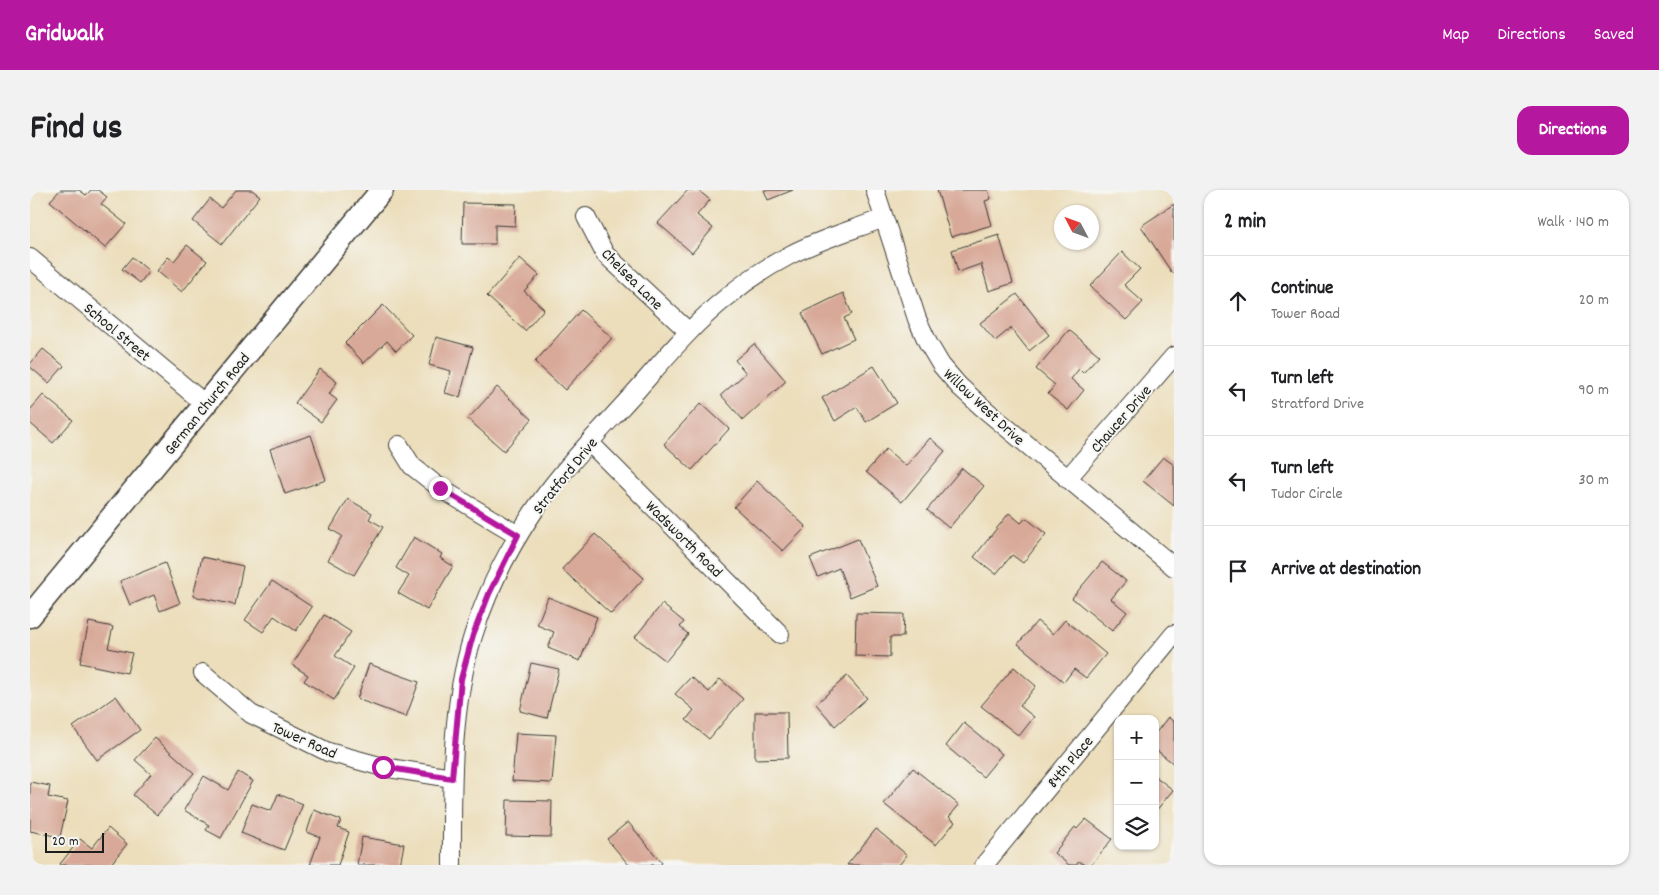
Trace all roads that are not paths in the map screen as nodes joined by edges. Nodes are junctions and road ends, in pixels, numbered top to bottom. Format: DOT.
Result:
graph roads {
  1 [pos="382,190"];
  2 [pos="875,190"];
  3 [pos="586,217"];
  4 [pos="884,218"];
  5 [pos="30,258"];
  6 [pos="688,332"];
  7 [pos="1174,356"];
  8 [pos="205,404"];
  9 [pos="590,443"];
  10 [pos="399,445"];
  11 [pos="1067,480"];
  12 [pos="518,535"];
  13 [pos="1174,568"];
  14 [pos="30,616"];
  15 [pos="780,634"];
  16 [pos="1174,634"];
  17 [pos="203,673"];
  18 [pos="452,778"];
  19 [pos="452,865"];
  20 [pos="984,865"];
  1 -- 8 [label="street, German Church Road"];
  2 -- 4 [label="street, Willow West Drive"];
  3 -- 6 [label="street, Chelsea Lane"];
  4 -- 6 [label="street, Stratford Drive"];
  4 -- 11 [label="street, Willow West Drive"];
  5 -- 8 [label="street, School Street"];
  6 -- 9 [label="street, Stratford Drive"];
  7 -- 11 [label="street, Chaucer Drive"];
  8 -- 14 [label="street, German Church Road"];
  9 -- 12 [label="street, Stratford Drive"];
  9 -- 15 [label="street, Wadsworth Road"];
  10 -- 12 [label="street"];
  11 -- 13 [label="street, Willow West Drive"];
  12 -- 18 [label="street, Stratford Drive"];
  16 -- 20 [label="street, 84th Place"];
  17 -- 18 [label="street, Tower Road"];
  18 -- 19 [label="street, Stratford Drive"];
}
